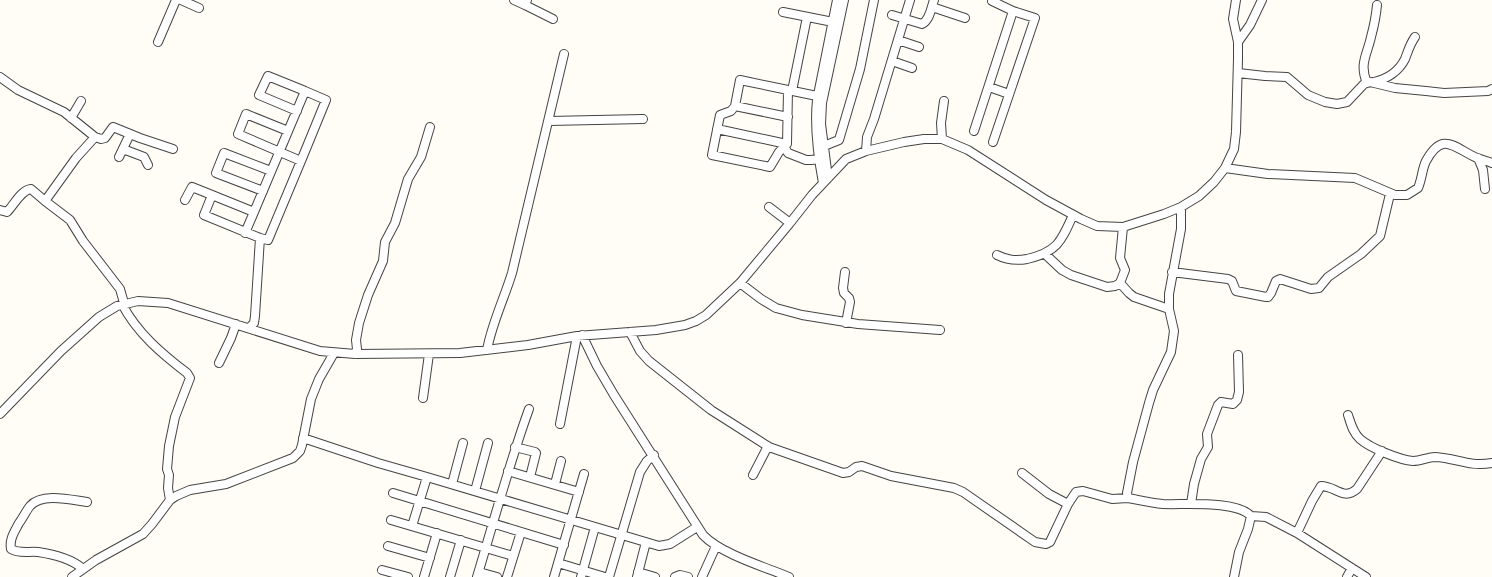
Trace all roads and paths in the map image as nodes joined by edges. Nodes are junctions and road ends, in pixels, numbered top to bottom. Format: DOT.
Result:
graph roads {
  1 [pos="176,0"];
  2 [pos="181,0"];
  3 [pos="514,0"];
  4 [pos="837,0"];
  5 [pos="844,0"];
  6 [pos="874,0"];
  7 [pos="910,0"];
  8 [pos="990,0"];
  9 [pos="1236,0"];
  10 [pos="1262,0"];
  11 [pos="526,2"];
  12 [pos="933,3"];
  13 [pos="1377,5"];
  14 [pos="199,8"];
  15 [pos="1013,11"];
  16 [pos="783,12"];
  17 [pos="892,15"];
  18 [pos="807,17"];
  19 [pos="965,18"];
  20 [pos="553,19"];
  21 [pos="904,19"];
  22 [pos="833,22"];
  23 [pos="1415,37"];
  24 [pos="898,40"];
  25 [pos="1237,40"];
  26 [pos="158,42"];
  27 [pos="919,48"];
  28 [pos="564,54"];
  29 [pos="892,61"];
  30 [pos="912,68"];
  31 [pos="1238,73"];
  32 [pos="0,77"];
  33 [pos="1370,83"];
  34 [pos="988,87"];
  35 [pos="1492,89"];
  36 [pos="305,91"];
  37 [pos="790,91"];
  38 [pos="1009,94"];
  39 [pos="817,96"];
  40 [pos="944,100"];
  41 [pos="81,101"];
  42 [pos="735,106"];
  43 [pos="297,111"];
  44 [pos="788,117"];
  45 [pos="71,118"];
  46 [pos="643,118"];
  47 [pos="549,121"];
  48 [pos="430,127"];
  49 [pos="717,129"];
  50 [pos="288,131"];
  51 [pos="974,131"];
  52 [pos="130,134"];
  53 [pos="941,136"];
  54 [pos="95,137"];
  55 [pos="994,142"];
  56 [pos="824,146"];
  57 [pos="784,147"];
  58 [pos="865,148"];
  59 [pos="123,149"];
  60 [pos="173,149"];
  61 [pos="280,151"];
  62 [pos="119,157"];
  63 [pos="822,158"];
  64 [pos="1478,158"];
  65 [pos="301,161"];
  66 [pos="1492,163"];
  67 [pos="148,165"];
  68 [pos="1225,168"];
  69 [pos="271,171"];
  70 [pos="825,180"];
  71 [pos="1484,189"];
  72 [pos="263,192"];
  73 [pos="1390,194"];
  74 [pos="212,195"];
  75 [pos="186,200"];
  76 [pos="44,201"];
  77 [pos="770,207"];
  78 [pos="1181,207"];
  79 [pos="0,210"];
  80 [pos="254,212"];
  81 [pos="204,215"];
  82 [pos="1073,216"];
  83 [pos="786,220"];
  84 [pos="200,224"];
  85 [pos="1123,227"];
  86 [pos="245,232"];
  87 [pos="264,239"];
  88 [pos="1045,254"];
  89 [pos="996,255"];
  90 [pos="844,272"];
  91 [pos="1172,272"];
  92 [pos="740,283"];
  93 [pos="1120,284"];
  94 [pos="123,302"];
  95 [pos="1169,309"];
  96 [pos="846,323"];
  97 [pos="236,324"];
  98 [pos="251,326"];
  99 [pos="940,330"];
  100 [pos="630,332"];
  101 [pos="579,336"];
  102 [pos="489,343"];
  103 [pos="356,348"];
  104 [pos="334,353"];
  105 [pos="429,354"];
  106 [pos="1238,355"];
  107 [pos="219,363"];
  108 [pos="423,398"];
  109 [pos="529,409"];
  110 [pos="0,414"];
  111 [pos="1348,415"];
  112 [pos="560,424"];
  113 [pos="303,438"];
  114 [pos="463,443"];
  115 [pos="488,443"];
  116 [pos="768,446"];
  117 [pos="515,447"];
  118 [pos="1382,451"];
  119 [pos="654,455"];
  120 [pos="562,461"];
  121 [pos="1492,463"];
  122 [pos="508,471"];
  123 [pos="1022,473"];
  124 [pos="584,474"];
  125 [pos="753,475"];
  126 [pos="427,477"];
  127 [pos="530,477"];
  128 [pos="452,484"];
  129 [pos="555,484"];
  130 [pos="474,491"];
  131 [pos="579,492"];
  132 [pos="393,493"];
  133 [pos="499,498"];
  134 [pos="1128,498"];
  135 [pos="170,500"];
  136 [pos="419,501"];
  137 [pos="87,502"];
  138 [pos="1068,504"];
  139 [pos="1191,504"];
  140 [pos="1251,516"];
  141 [pos="571,519"];
  142 [pos="391,520"];
  143 [pos="492,523"];
  144 [pos="412,526"];
  145 [pos="595,526"];
  146 [pos="697,526"];
  147 [pos="521,532"];
  148 [pos="437,533"];
  149 [pos="1297,533"];
  150 [pos="622,534"];
  151 [pos="461,540"];
  152 [pos="646,542"];
  153 [pos="564,545"];
  154 [pos="388,546"];
  155 [pos="716,546"];
  156 [pos="486,548"];
  157 [pos="513,556"];
  158 [pos="430,558"];
  159 [pos="558,563"];
  160 [pos="82,568"];
  161 [pos="1352,568"];
  162 [pos="382,570"];
  163 [pos="478,574"];
  164 [pos="582,574"];
  165 [pos="638,575"];
  166 [pos="72,577"];
  167 [pos="408,577"];
  168 [pos="424,577"];
  169 [pos="450,577"];
  170 [pos="498,577"];
  171 [pos="507,577"];
  172 [pos="554,577"];
  173 [pos="605,577"];
  174 [pos="609,577"];
  175 [pos="655,577"];
  176 [pos="675,577"];
  177 [pos="688,577"];
  178 [pos="702,577"];
  179 [pos="789,577"];
  180 [pos="1234,577"];
  181 [pos="1347,577"];
  182 [pos="1366,577"];
  1 -- 26 [label="street"];
  2 -- 14 [label="street"];
  3 -- 11 [label="street"];
  4 -- 22 [label="street"];
  5 -- 56 [label="street"];
  6 -- 56 [label="street"];
  7 -- 21 [label="street"];
  8 -- 15 [label="street"];
  9 -- 25 [label="street"];
  10 -- 25 [label="street"];
  11 -- 20 [label="street"];
  12 -- 19 [label="street"];
  12 -- 21 [label="street"];
  13 -- 33 [label="street"];
  15 -- 34 [label="street"];
  15 -- 38 [label="street"];
  16 -- 18 [label="street"];
  17 -- 21 [label="street"];
  18 -- 22 [label="street"];
  18 -- 37 [label="street"];
  21 -- 24 [label="street"];
  22 -- 39 [label="street"];
  23 -- 33 [label="street"];
  24 -- 27 [label="street"];
  24 -- 29 [label="street"];
  25 -- 31 [label="street"];
  28 -- 47 [label="street"];
  29 -- 30 [label="street"];
  29 -- 58 [label="street"];
  31 -- 33 [label="street"];
  31 -- 68 [label="street"];
  32 -- 45 [label="street"];
  33 -- 35 [label="street"];
  34 -- 38 [label="street"];
  34 -- 51 [label="street"];
  36 -- 43 [label="street"];
  36 -- 43 [label="street"];
  36 -- 65 [label="street"];
  37 -- 39 [label="street"];
  37 -- 42 [label="street"];
  37 -- 44 [label="street"];
  38 -- 55 [label="street"];
  39 -- 63 [label="street"];
  40 -- 53 [label="street"];
  41 -- 45 [label="street"];
  42 -- 44 [label="street"];
  42 -- 49 [label="street"];
  43 -- 50 [label="street"];
  44 -- 57 [label="street"];
  45 -- 54 [label="street"];
  46 -- 47 [label="street"];
  47 -- 102 [label="street"];
  48 -- 103 [label="street"];
  49 -- 57 [label="street"];
  49 -- 57 [label="street"];
  50 -- 61 [label="street"];
  50 -- 61 [label="street"];
  52 -- 54 [label="street"];
  52 -- 59 [label="street"];
  52 -- 60 [label="street"];
  53 -- 58 [label="street"];
  53 -- 82 [label="street"];
  54 -- 76 [label="street"];
  56 -- 63 [label="street"];
  57 -- 63 [label="street"];
  58 -- 70 [label="street"];
  59 -- 62 [label="street"];
  59 -- 67 [label="street"];
  61 -- 65 [label="street"];
  61 -- 69 [label="street"];
  63 -- 70 [label="street"];
  64 -- 66 [label="street"];
  64 -- 71 [label="street"];
  64 -- 73 [label="street"];
  65 -- 87 [label="street"];
  68 -- 73 [label="street"];
  68 -- 78 [label="street"];
  69 -- 72 [label="street"];
  69 -- 72 [label="street"];
  70 -- 83 [label="street"];
  72 -- 80 [label="street"];
  73 -- 91 [label="street"];
  74 -- 75 [label="street"];
  74 -- 80 [label="street"];
  74 -- 81 [label="street"];
  76 -- 79 [label="street"];
  76 -- 94 [label="street"];
  77 -- 83 [label="street"];
  78 -- 85 [label="street"];
  78 -- 91 [label="street"];
  80 -- 86 [label="street"];
  81 -- 84 [label="street"];
  81 -- 86 [label="street"];
  82 -- 85 [label="street"];
  82 -- 88 [label="street"];
  83 -- 92 [label="street"];
  85 -- 93 [label="street"];
  86 -- 87 [label="street"];
  87 -- 98 [label="street"];
  88 -- 89 [label="street"];
  88 -- 93 [label="street"];
  90 -- 96 [label="street"];
  91 -- 95 [label="street"];
  92 -- 96 [label="street"];
  92 -- 100 [label="street"];
  93 -- 95 [label="street"];
  94 -- 97 [label="street"];
  94 -- 110 [label="street"];
  94 -- 135 [label="street"];
  95 -- 134 [label="street"];
  96 -- 99 [label="street"];
  97 -- 98 [label="street"];
  97 -- 107 [label="street"];
  98 -- 104 [label="street"];
  100 -- 101 [label="street"];
  100 -- 116 [label="street"];
  101 -- 102 [label="street"];
  101 -- 112 [label="street"];
  101 -- 119 [label="street"];
  102 -- 105 [label="street"];
  103 -- 104 [label="street"];
  103 -- 105 [label="street"];
  104 -- 113 [label="street"];
  105 -- 108 [label="street"];
  106 -- 139 [label="street"];
  109 -- 117 [label="street"];
  111 -- 118 [label="street"];
  113 -- 126 [label="street"];
  113 -- 135 [label="street"];
  114 -- 128 [label="street"];
  115 -- 130 [label="street"];
  116 -- 125 [label="street"];
  116 -- 138 [label="street"];
  117 -- 122 [label="street"];
  117 -- 127 [label="street"];
  118 -- 121 [label="street"];
  118 -- 149 [label="street"];
  119 -- 146 [label="street"];
  119 -- 150 [label="street"];
  120 -- 129 [label="street"];
  122 -- 127 [label="street"];
  122 -- 133 [label="street"];
  123 -- 138 [label="street"];
  124 -- 131 [label="street"];
  126 -- 128 [label="street"];
  126 -- 136 [label="street"];
  127 -- 129 [label="street"];
  128 -- 130 [label="street"];
  129 -- 131 [label="street"];
  130 -- 133 [label="street"];
  131 -- 141 [label="street"];
  132 -- 136 [label="street"];
  133 -- 141 [label="street"];
  133 -- 143 [label="street"];
  134 -- 138 [label="street"];
  134 -- 139 [label="street"];
  135 -- 160 [label="street"];
  136 -- 143 [label="street"];
  136 -- 144 [label="street"];
  137 -- 160 [label="street"];
  139 -- 140 [label="street"];
  140 -- 149 [label="street"];
  140 -- 180 [label="street"];
  141 -- 145 [label="street"];
  141 -- 153 [label="street"];
  142 -- 144 [label="street"];
  143 -- 147 [label="street"];
  143 -- 156 [label="street"];
  144 -- 148 [label="street"];
  145 -- 150 [label="street"];
  145 -- 164 [label="street"];
  146 -- 152 [label="street"];
  146 -- 155 [label="street"];
  147 -- 153 [label="street"];
  147 -- 157 [label="street"];
  148 -- 151 [label="street"];
  148 -- 158 [label="street"];
  149 -- 161 [label="street"];
  150 -- 152 [label="street"];
  150 -- 174 [label="street"];
  151 -- 156 [label="street"];
  151 -- 169 [label="street"];
  152 -- 165 [label="street"];
  153 -- 159 [label="street"];
  154 -- 158 [label="street"];
  155 -- 178 [label="street"];
  155 -- 179 [label="street"];
  156 -- 157 [label="street"];
  156 -- 163 [label="street"];
  157 -- 171 [label="street"];
  158 -- 168 [label="street"];
  159 -- 164 [label="street"];
  159 -- 172 [label="street"];
  160 -- 166 [label="street"];
  161 -- 181 [label="street"];
  161 -- 182 [label="street"];
  162 -- 167 [label="street"];
  163 -- 170 [label="street"];
  164 -- 173 [label="street"];
  165 -- 175 [label="street"];
  176 -- 177 [label="street"];
}
